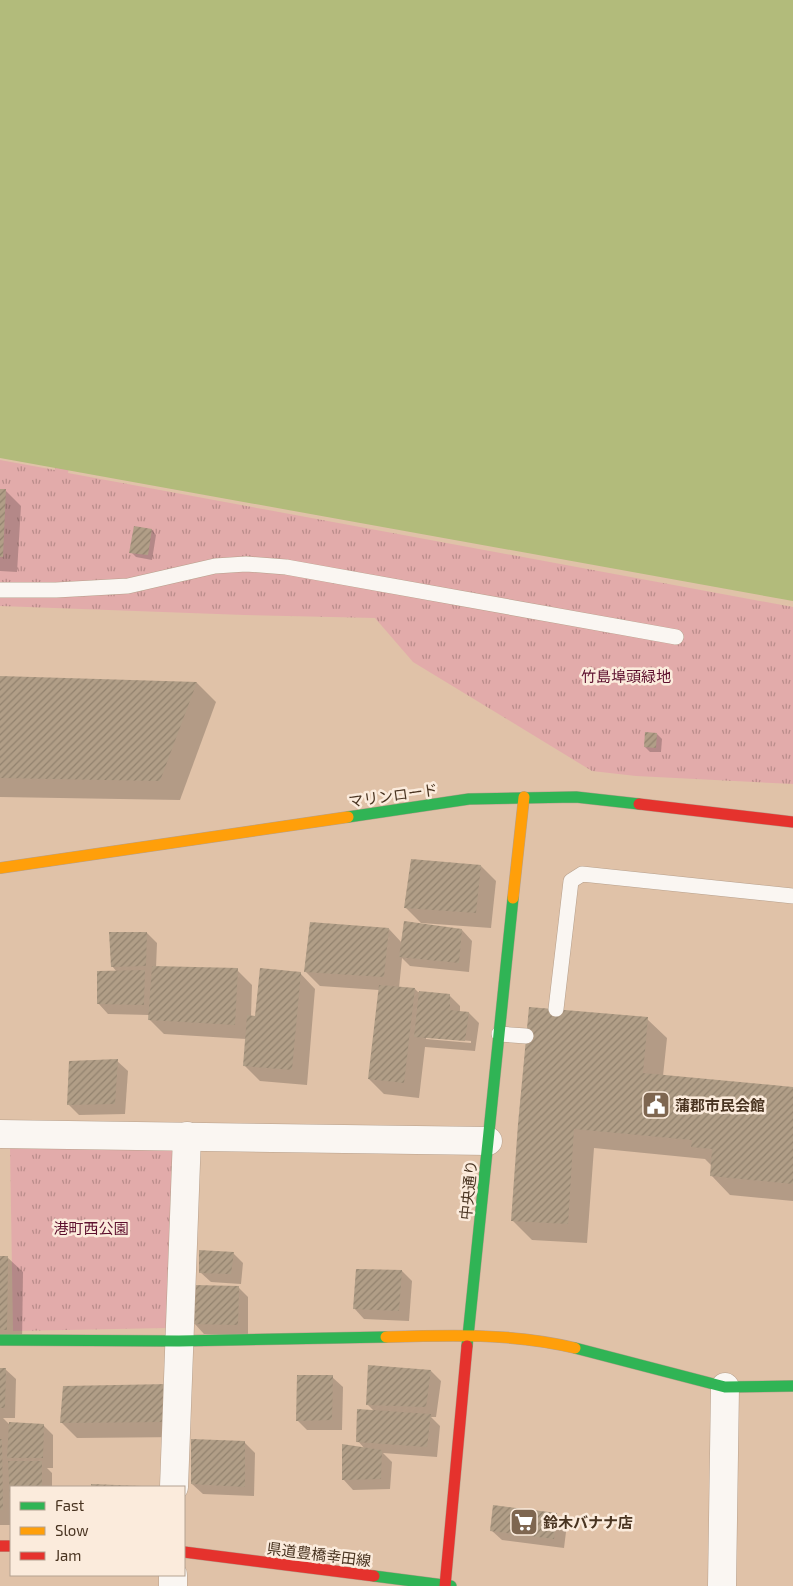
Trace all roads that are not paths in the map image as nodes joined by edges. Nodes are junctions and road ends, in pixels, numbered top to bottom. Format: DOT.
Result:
graph roads {
  1 [pos="0,590"];
  2 [pos="676,637"];
  3 [pos="524,797"];
  4 [pos="793,822"];
  5 [pos="0,868"];
  6 [pos="793,896"];
  7 [pos="556,1009"];
  8 [pos="499,1034"];
  9 [pos="526,1036"];
  10 [pos="0,1134"];
  11 [pos="187,1136"];
  12 [pos="488,1141"];
  13 [pos="468,1335"];
  14 [pos="0,1340"];
  15 [pos="179,1341"];
  16 [pos="793,1386"];
  17 [pos="725,1387"];
  18 [pos="174,1486"];
  19 [pos="185,1552"];
  20 [pos="447,1586"];
  21 [pos="722,1586"];
  1 -- 2 [label="lane"];
  3 -- 4 [label="street, マリンロード"];
  3 -- 5 [label="street, マリンロード"];
  3 -- 8 [label="street, 中央通り"];
  6 -- 7 [label="lane"];
  8 -- 9 [label="lane"];
  8 -- 12 [label="street, 中央通り"];
  10 -- 11 [label="street"];
  11 -- 12 [label="street"];
  11 -- 15 [label="street"];
  12 -- 13 [label="street, 中央通り"];
  13 -- 15 [label="street"];
  13 -- 17 [label="street"];
  13 -- 20 [label="street, 中央通り"];
  14 -- 15 [label="street"];
  15 -- 18 [label="street"];
  16 -- 17 [label="street"];
  17 -- 21 [label="street"];
  19 -- 20 [label="street, 県道豊橋幸田線"];
}
